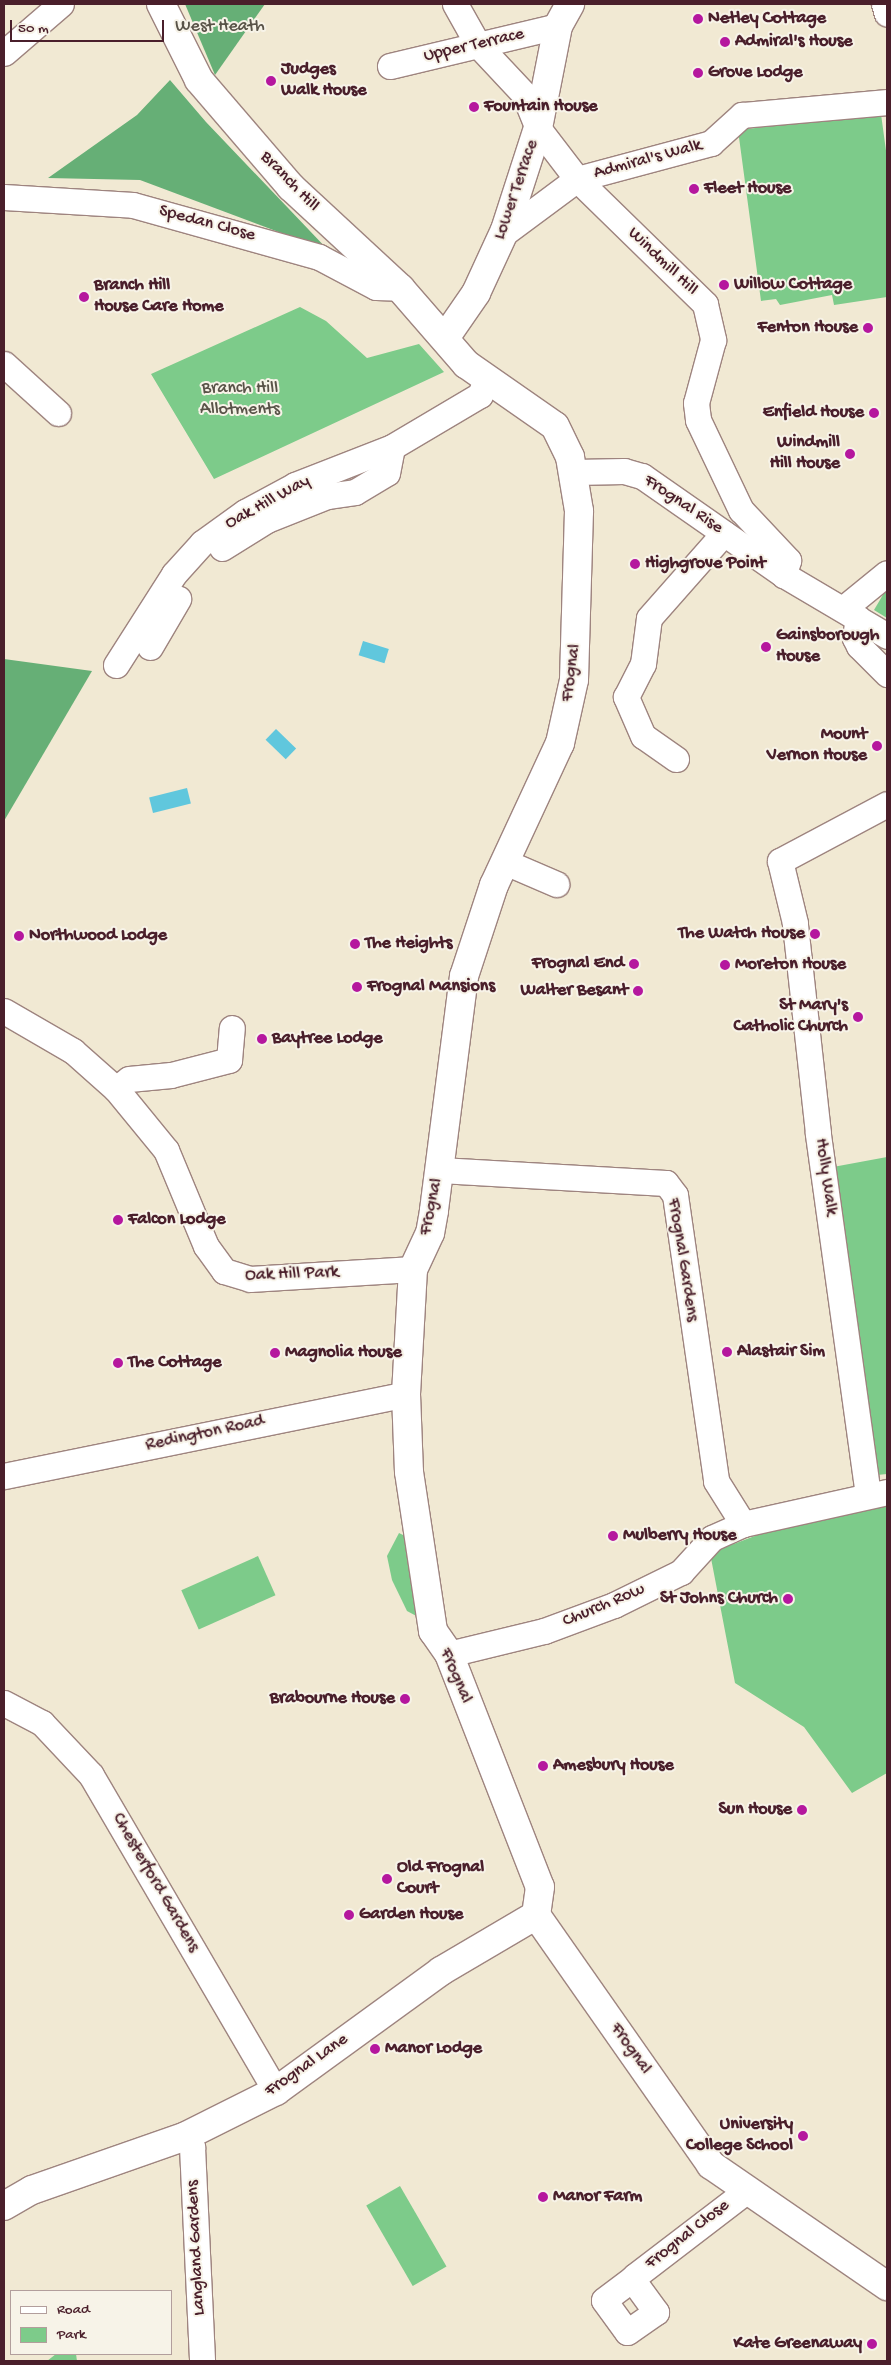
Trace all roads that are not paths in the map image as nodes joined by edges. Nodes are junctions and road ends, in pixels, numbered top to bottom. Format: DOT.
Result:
graph roads {
  1 [pos="61,4"];
  2 [pos="161,4"];
  3 [pos="455,4"];
  4 [pos="884,4"];
  5 [pos="887,14"];
  6 [pos="564,15"];
  7 [pos="478,45"];
  8 [pos="4,53"];
  9 [pos="390,66"];
  10 [pos="887,102"];
  11 [pos="538,128"];
  12 [pos="577,179"];
  13 [pos="4,197"];
  14 [pos="503,234"];
  15 [pos="400,288"];
  16 [pos="445,338"];
  17 [pos="4,364"];
  18 [pos="486,380"];
  19 [pos="58,413"];
  20 [pos="392,447"];
  21 [pos="574,472"];
  22 [pos="724,533"];
  23 [pos="887,572"];
  24 [pos="784,575"];
  25 [pos="851,613"];
  26 [pos="887,636"];
  27 [pos="150,647"];
  28 [pos="116,665"];
  29 [pos="887,674"];
  30 [pos="676,759"];
  31 [pos="887,804"];
  32 [pos="505,862"];
  33 [pos="556,884"];
  34 [pos="4,1011"];
  35 [pos="232,1028"];
  36 [pos="116,1089"];
  37 [pos="440,1170"];
  38 [pos="412,1269"];
  39 [pos="406,1394"];
  40 [pos="4,1476"];
  41 [pos="878,1493"];
  42 [pos="743,1524"];
  43 [pos="449,1654"];
  44 [pos="4,1702"];
  45 [pos="536,1915"];
  46 [pos="276,2091"];
  47 [pos="186,2136"];
  48 [pos="745,2192"];
  49 [pos="4,2206"];
  50 [pos="632,2279"];
  51 [pos="887,2286"];
  52 [pos="202,2361"];
  1 -- 8 [label="street"];
  2 -- 15 [label="street, Branch Hill"];
  3 -- 7 [label="street, Windmill Hill"];
  4 -- 5 [label="street"];
  6 -- 7 [label="street, Upper Terrace"];
  6 -- 11 [label="street, Lower Terrace"];
  7 -- 9 [label="street, Upper Terrace"];
  7 -- 11 [label="street, Windmill Hill"];
  10 -- 12 [label="street, Admiral's Walk"];
  11 -- 12 [label="street, Windmill Hill"];
  11 -- 14 [label="street, Lower Terrace"];
  12 -- 14 [label="street"];
  12 -- 24 [label="street, Windmill Hill"];
  13 -- 15 [label="street, Spedan Close"];
  14 -- 16 [label="street, Lower Terrace"];
  15 -- 16 [label="street, Branch Hill"];
  16 -- 18 [label="street"];
  17 -- 19 [label="street"];
  18 -- 20 [label="street, Oak Hill Way"];
  18 -- 21 [label="street"];
  20 -- 27 [label="street, Oak Hill Way"];
  20 -- 28 [label="street, Oak Hill Way"];
  21 -- 22 [label="street, Frognal Rise"];
  21 -- 32 [label="street, Frognal"];
  22 -- 24 [label="street, Frognal Rise"];
  22 -- 30 [label="street"];
  23 -- 25 [label="street"];
  24 -- 25 [label="street, Frognal Rise"];
  25 -- 26 [label="street, Frognal Rise"];
  25 -- 29 [label="street"];
  31 -- 41 [label="street, Holly Walk"];
  32 -- 33 [label="street"];
  32 -- 37 [label="street, Frognal"];
  34 -- 36 [label="street, Oak Hill Park"];
  35 -- 36 [label="street"];
  36 -- 38 [label="street, Oak Hill Park"];
  37 -- 38 [label="street, Frognal"];
  37 -- 42 [label="street, Frognal Gardens"];
  38 -- 39 [label="street, Frognal"];
  39 -- 40 [label="street, Redington Road"];
  39 -- 43 [label="street, Frognal"];
  41 -- 42 [label="street, Church Row"];
  42 -- 43 [label="street, Church Row"];
  43 -- 45 [label="street, Frognal"];
  44 -- 46 [label="street, Chesterford Gardens"];
  45 -- 46 [label="street, Frognal Lane"];
  45 -- 48 [label="street, Frognal"];
  46 -- 47 [label="street, Frognal Lane"];
  47 -- 49 [label="street, Frognal Lane"];
  47 -- 52 [label="street, Langland Gardens"];
  48 -- 50 [label="street, Frognal Close"];
  48 -- 51 [label="street, Frognal"];
}
